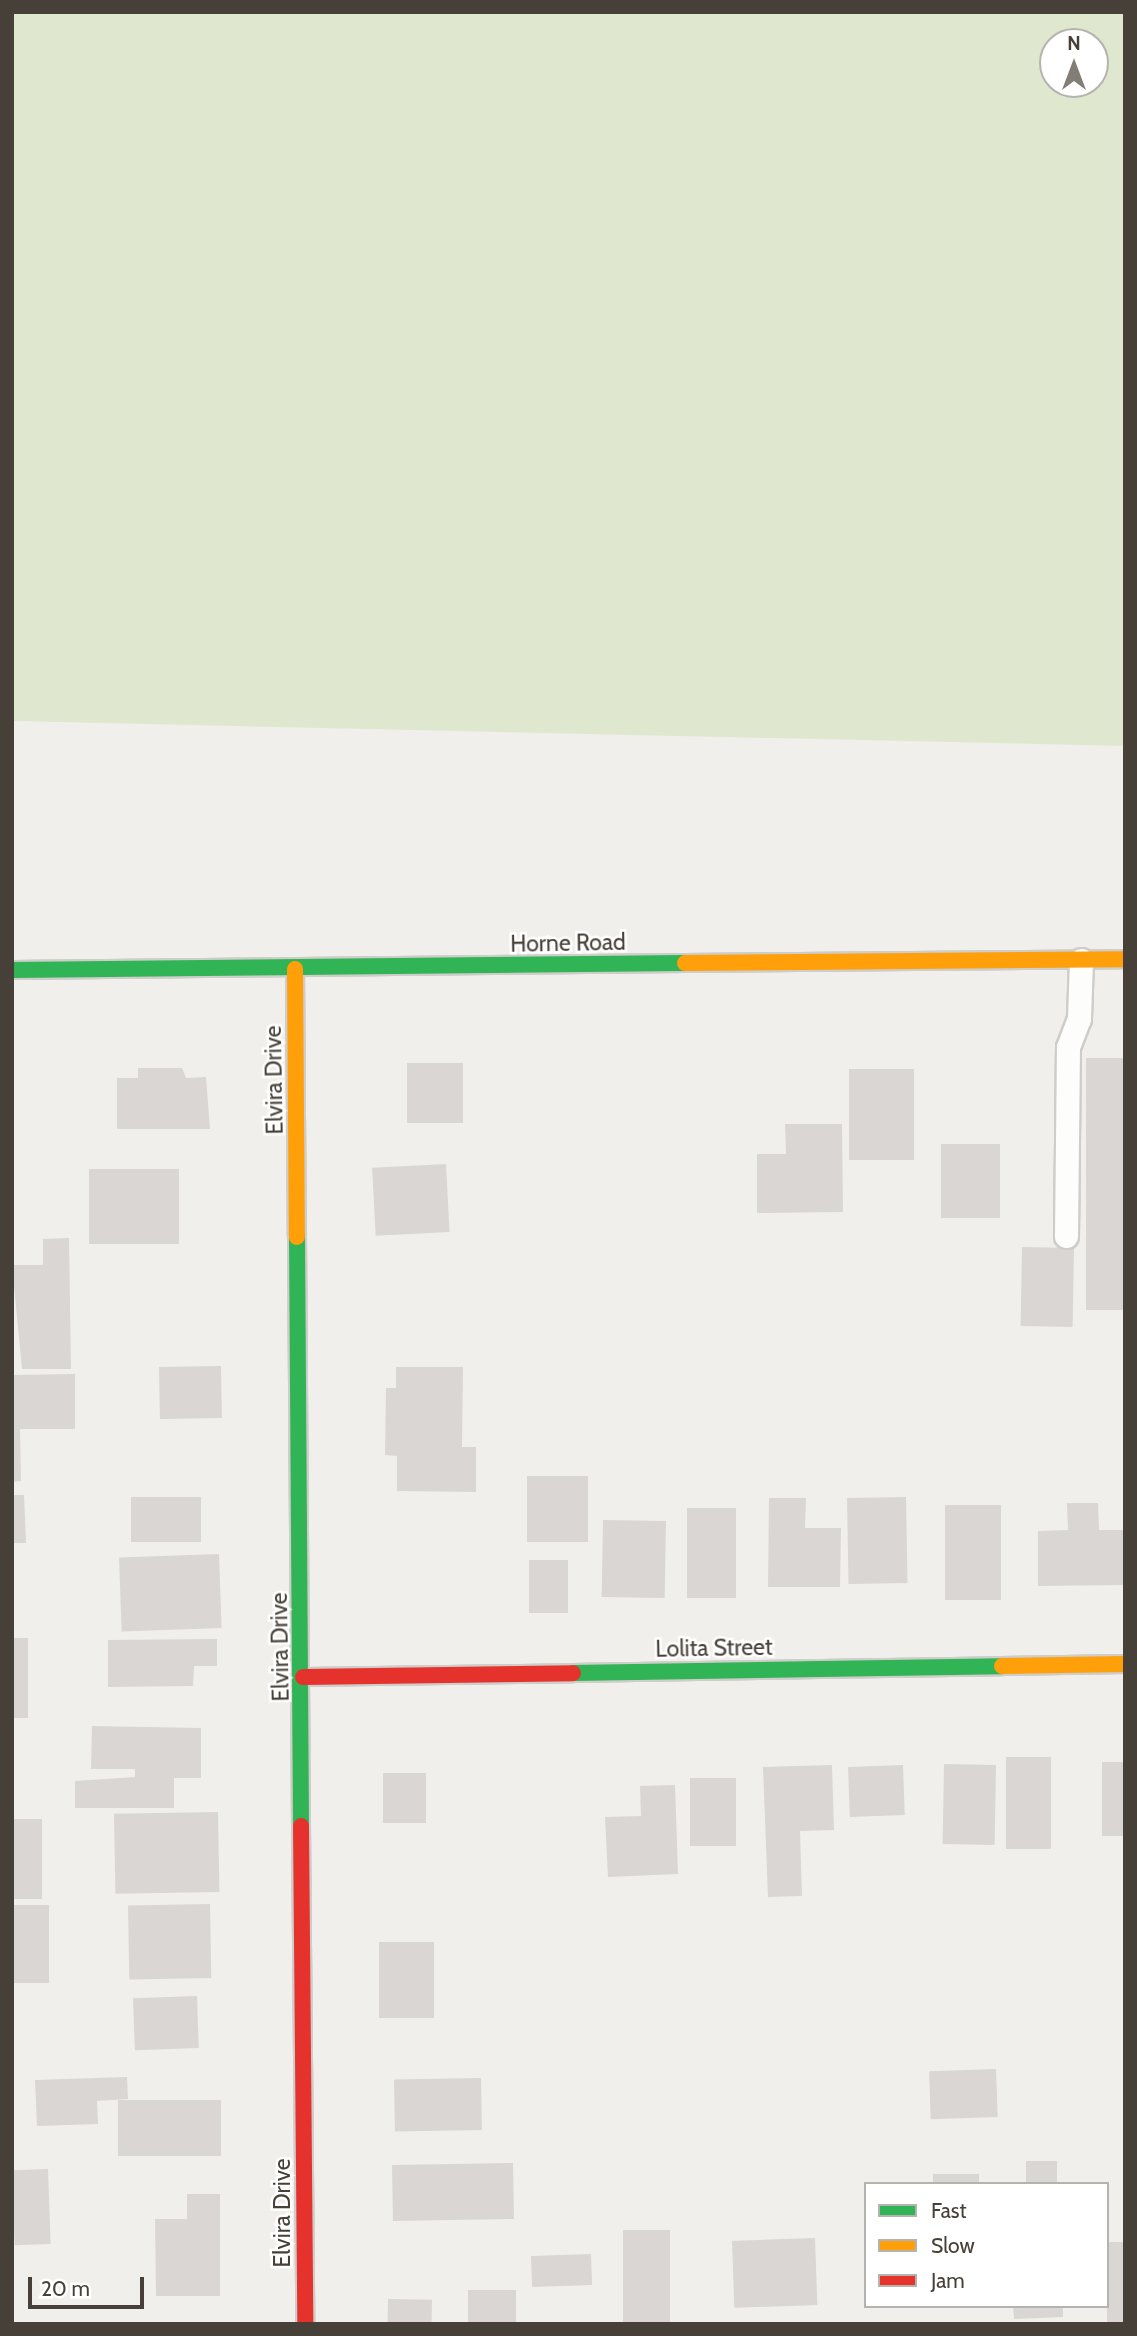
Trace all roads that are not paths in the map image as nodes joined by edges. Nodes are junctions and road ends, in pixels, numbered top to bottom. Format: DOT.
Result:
graph roads {
  1 [pos="1125,959"];
  2 [pos="1081,960"];
  3 [pos="295,969"];
  4 [pos="12,970"];
  5 [pos="1066,1236"];
  6 [pos="1125,1664"];
  7 [pos="303,1677"];
  8 [pos="305,2324"];
  1 -- 2 [label="street, Horne Road"];
  2 -- 3 [label="street, Horne Road"];
  2 -- 5 [label="lane"];
  3 -- 4 [label="street, Horne Road"];
  3 -- 7 [label="street, Elvira Drive"];
  6 -- 7 [label="street, Lolita Street"];
  7 -- 8 [label="street, Elvira Drive"];
}
